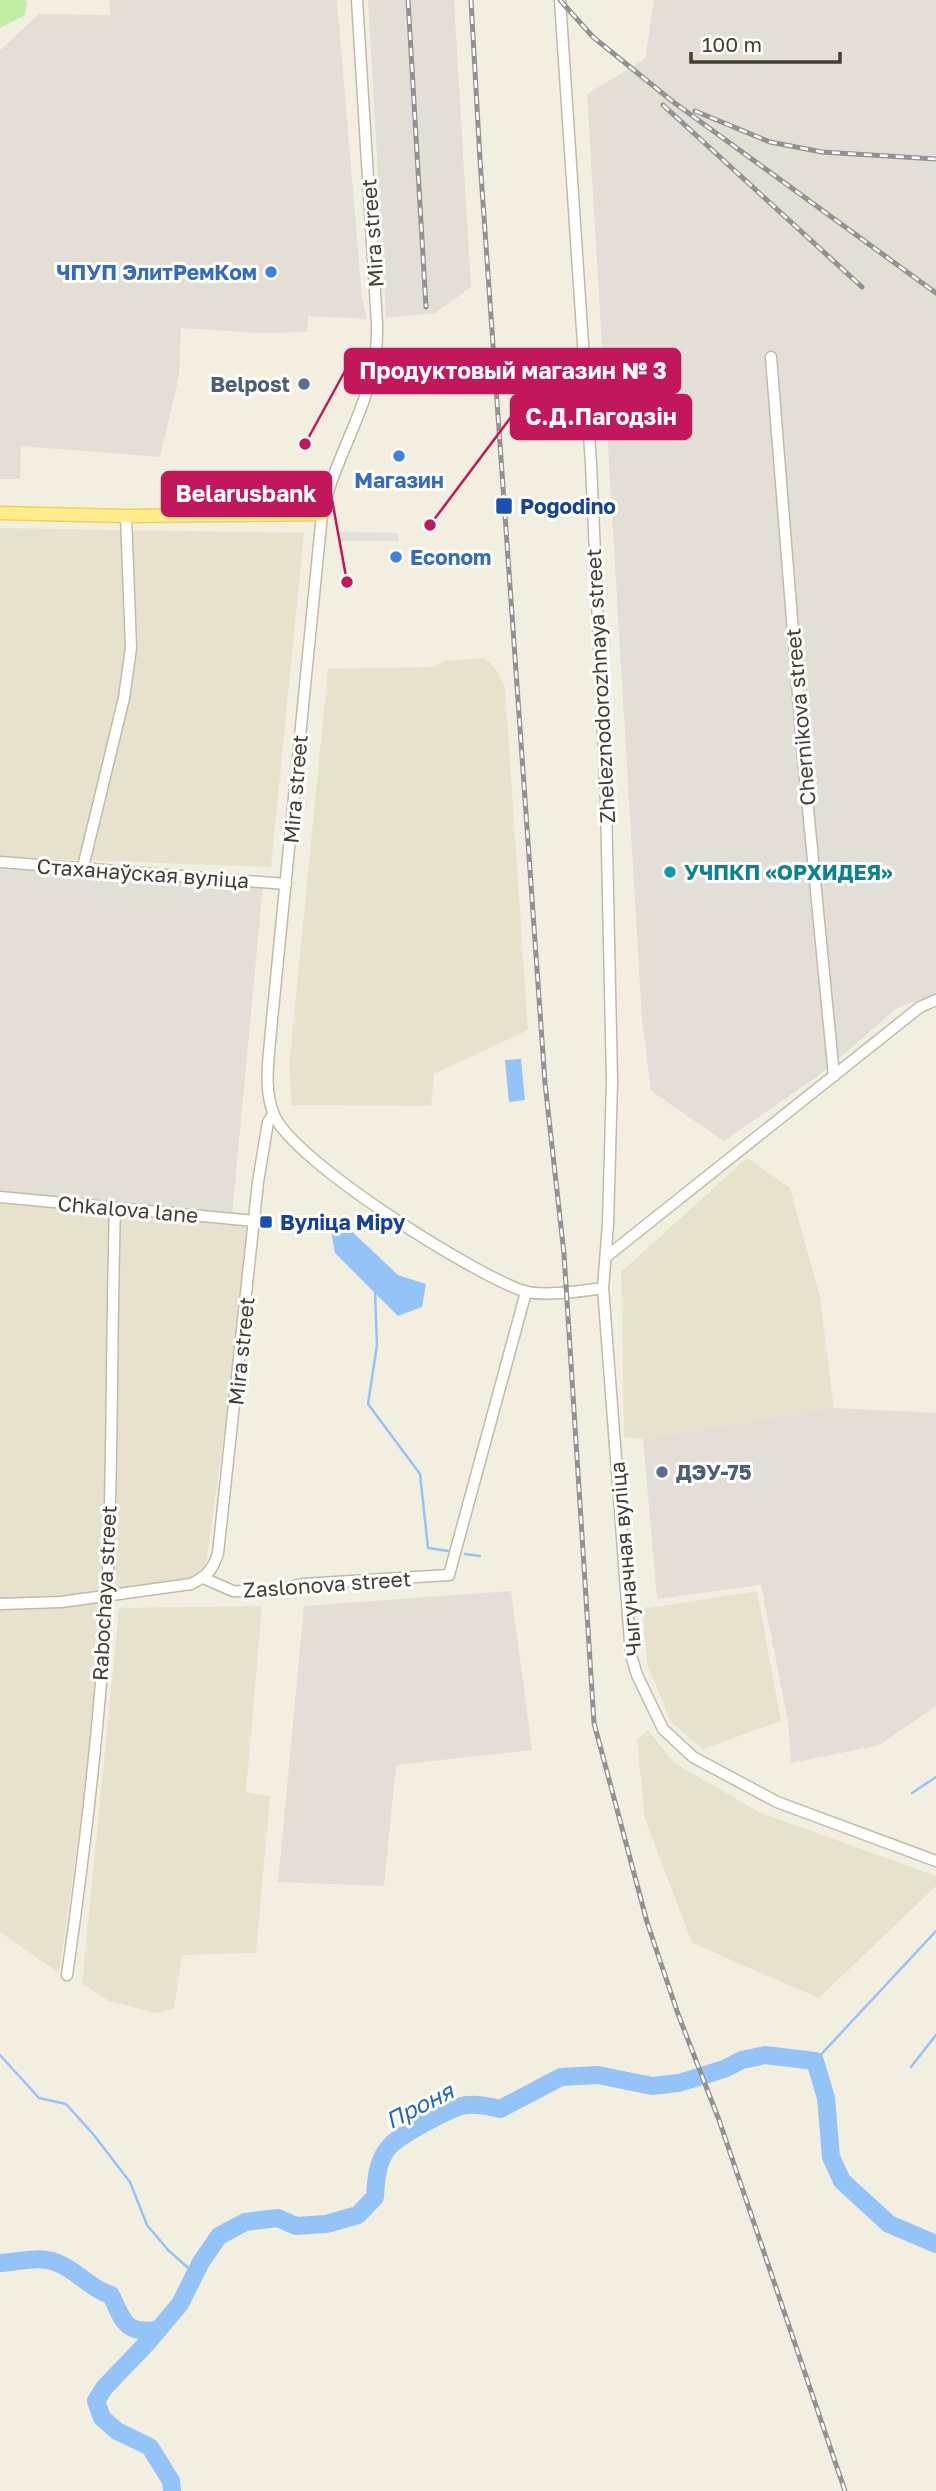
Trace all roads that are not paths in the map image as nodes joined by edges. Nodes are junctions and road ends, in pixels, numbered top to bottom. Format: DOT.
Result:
graph roads {
  1 [pos="357,0"];
  2 [pos="560,0"];
  3 [pos="771,357"];
  4 [pos="0,513"];
  5 [pos="323,514"];
  6 [pos="126,516"];
  7 [pos="0,862"];
  8 [pos="83,867"];
  9 [pos="286,884"];
  10 [pos="936,1000"];
  11 [pos="834,1076"];
  12 [pos="274,1115"];
  13 [pos="0,1197"];
  14 [pos="115,1209"];
  15 [pos="255,1221"];
  16 [pos="606,1257"];
  17 [pos="603,1288"];
  18 [pos="526,1292"];
  19 [pos="203,1578"];
  20 [pos="107,1597"];
  21 [pos="0,1604"];
  22 [pos="936,1861"];
  23 [pos="67,1976"];
  1 -- 5 [label="street, Mira street"];
  2 -- 16 [label="street, Zheleznodorozhnaya street"];
  3 -- 11 [label="street, Chernikova street"];
  4 -- 6 [label="main road"];
  5 -- 6 [label="main road"];
  5 -- 9 [label="street, Mira street"];
  6 -- 8 [label="street"];
  7 -- 8 [label="street, Стаханаўская вуліца"];
  8 -- 9 [label="street, Стаханаўская вуліца"];
  9 -- 12 [label="street, Mira street"];
  10 -- 11 [label="street"];
  11 -- 16 [label="street"];
  12 -- 15 [label="street, Mira street"];
  12 -- 18 [label="street"];
  13 -- 14 [label="street, Chkalova lane"];
  14 -- 15 [label="street, Chkalova lane"];
  14 -- 20 [label="street, Rabochaya street"];
  15 -- 19 [label="street, Mira street"];
  16 -- 17 [label="street, Zheleznodorozhnaya street"];
  17 -- 18 [label="street"];
  17 -- 22 [label="street, Чыгуначная вуліца"];
  18 -- 19 [label="street, Zaslonova street"];
  19 -- 20 [label="street"];
  20 -- 21 [label="street"];
  20 -- 23 [label="street, Rabochaya street"];
}
